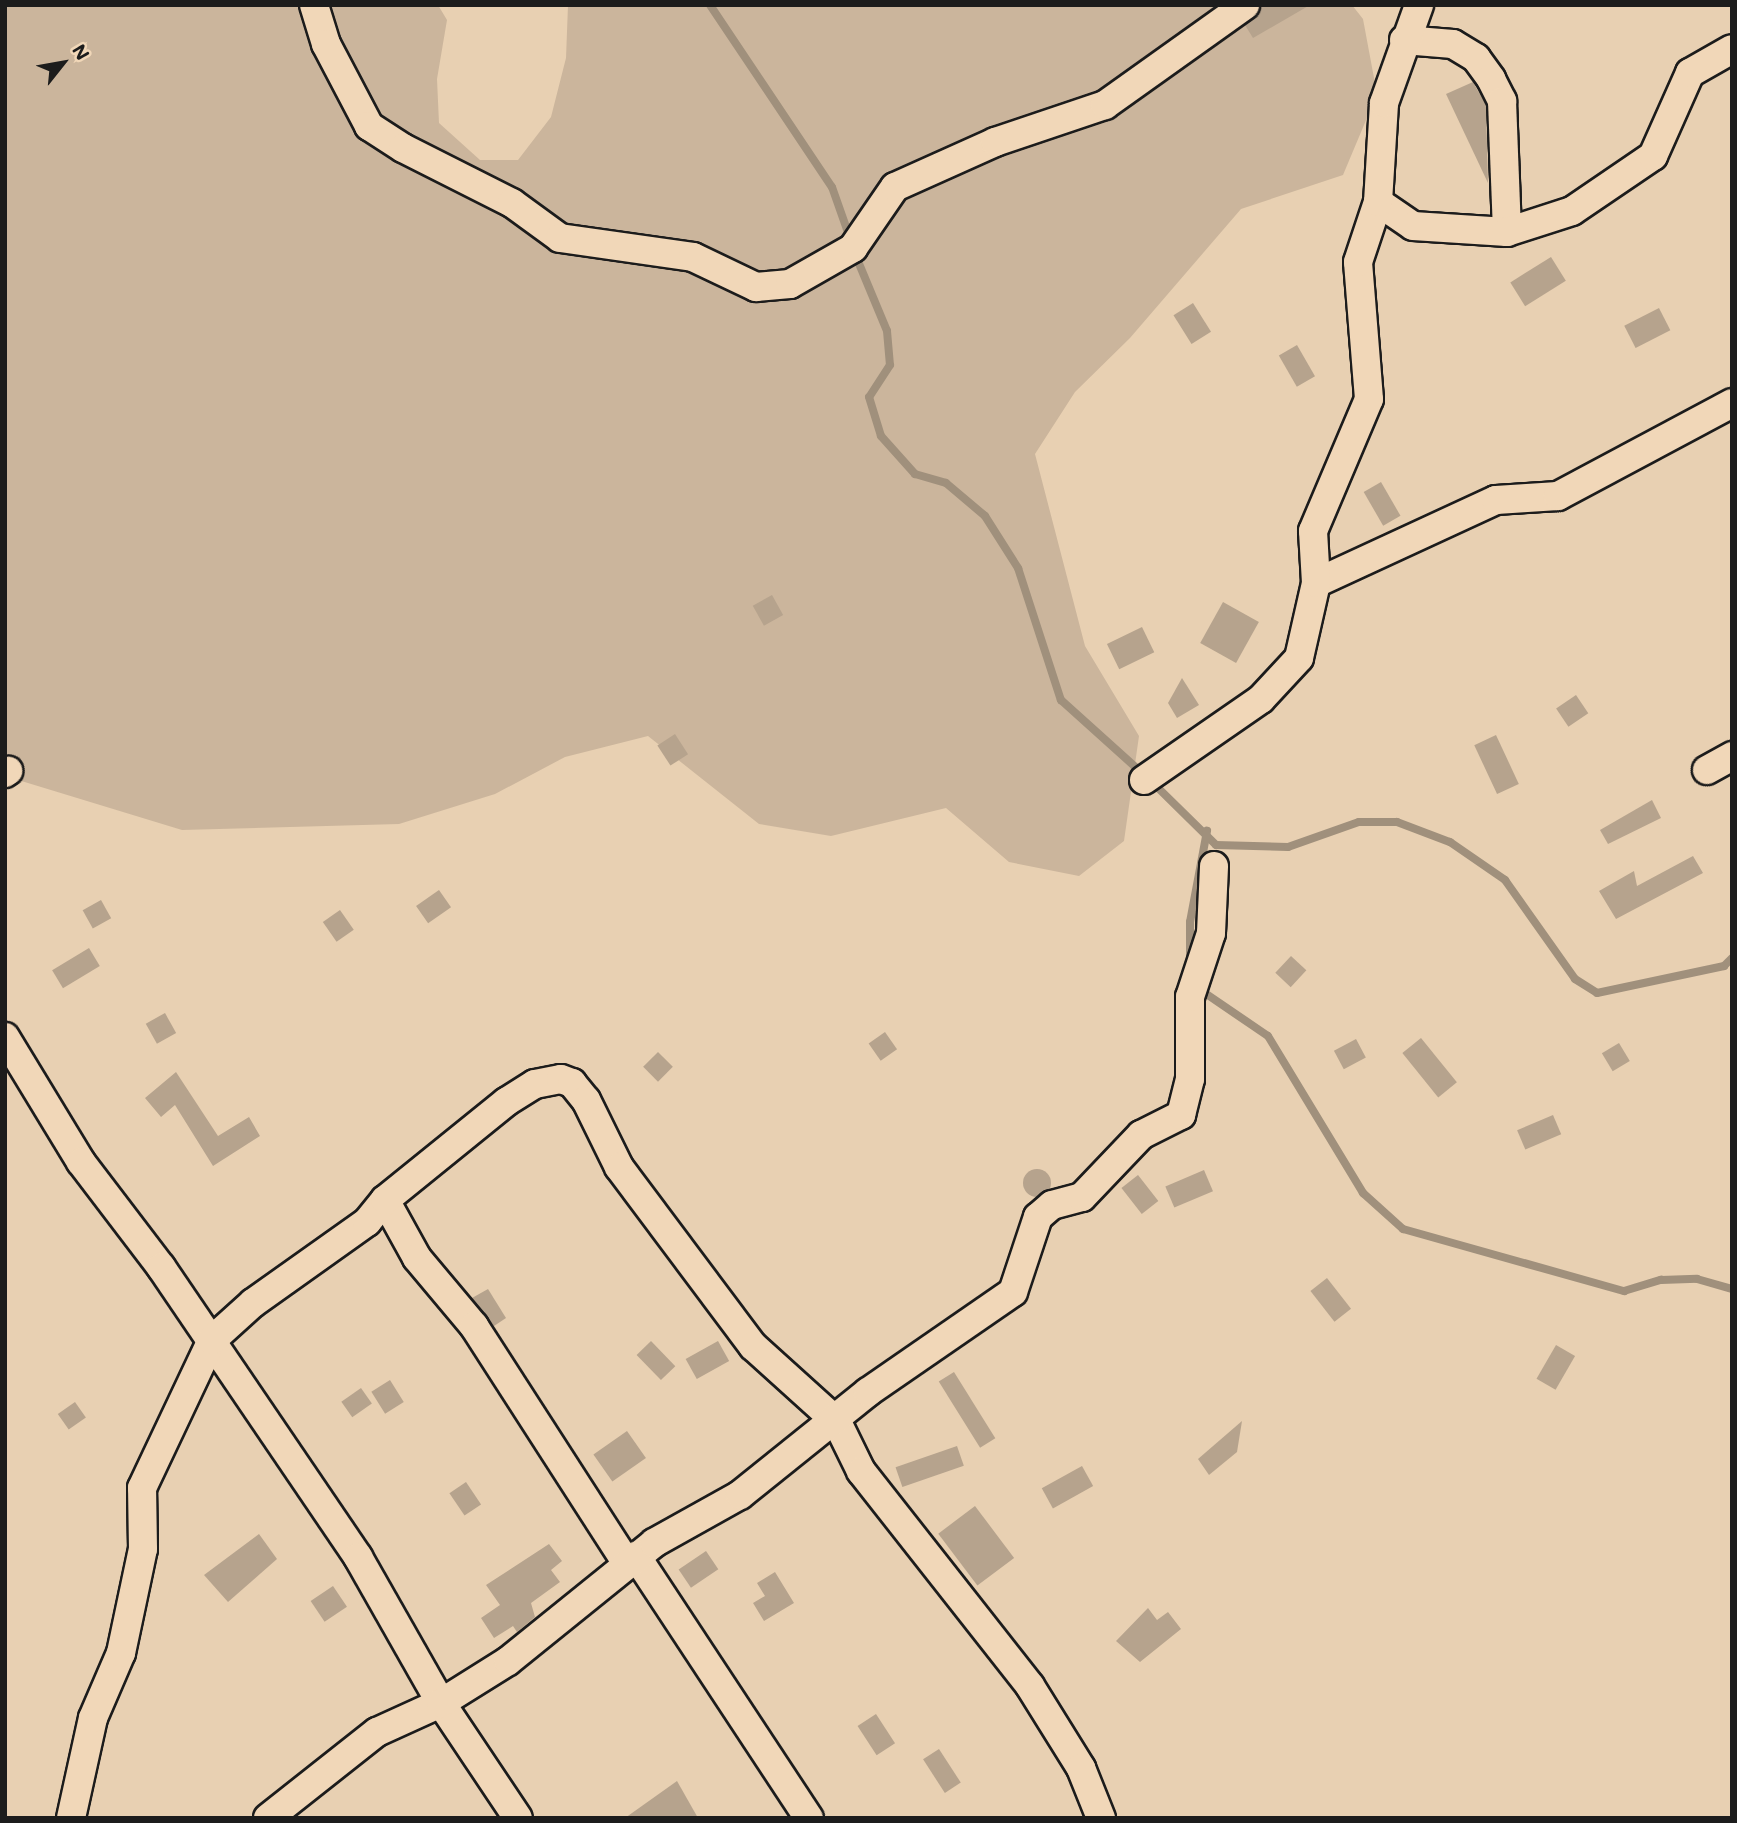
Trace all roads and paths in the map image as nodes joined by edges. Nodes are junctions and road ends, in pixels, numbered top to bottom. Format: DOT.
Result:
graph roads {
  1 [pos="314,5"];
  2 [pos="1245,5"];
  3 [pos="1419,5"];
  4 [pos="1404,40"];
  5 [pos="1732,49"];
  6 [pos="1378,202"];
  7 [pos="1507,232"];
  8 [pos="1732,403"];
  9 [pos="1316,583"];
  10 [pos="1732,756"];
  11 [pos="1707,770"];
  12 [pos="1144,780"];
  13 [pos="1214,866"];
  14 [pos="5,1037"];
  15 [pos="385,1200"];
  16 [pos="212,1340"];
  17 [pos="837,1422"];
  18 [pos="632,1560"];
  19 [pos="441,1703"];
  20 [pos="71,1818"];
  21 [pos="268,1818"];
  22 [pos="518,1818"];
  23 [pos="808,1818"];
  24 [pos="1101,1818"];
  1 -- 2 [label="street"];
  3 -- 4 [label="street"];
  4 -- 6 [label="street"];
  4 -- 7 [label="street"];
  5 -- 7 [label="street"];
  6 -- 7 [label="street"];
  6 -- 9 [label="street"];
  8 -- 9 [label="street"];
  9 -- 12 [label="street"];
  10 -- 11 [label="street"];
  13 -- 17 [label="street"];
  14 -- 16 [label="street"];
  15 -- 16 [label="street"];
  15 -- 17 [label="street"];
  15 -- 18 [label="street"];
  16 -- 19 [label="street"];
  16 -- 20 [label="street"];
  17 -- 18 [label="street"];
  17 -- 24 [label="street"];
  18 -- 19 [label="street"];
  18 -- 23 [label="street"];
  19 -- 21 [label="street"];
  19 -- 22 [label="street"];
}
